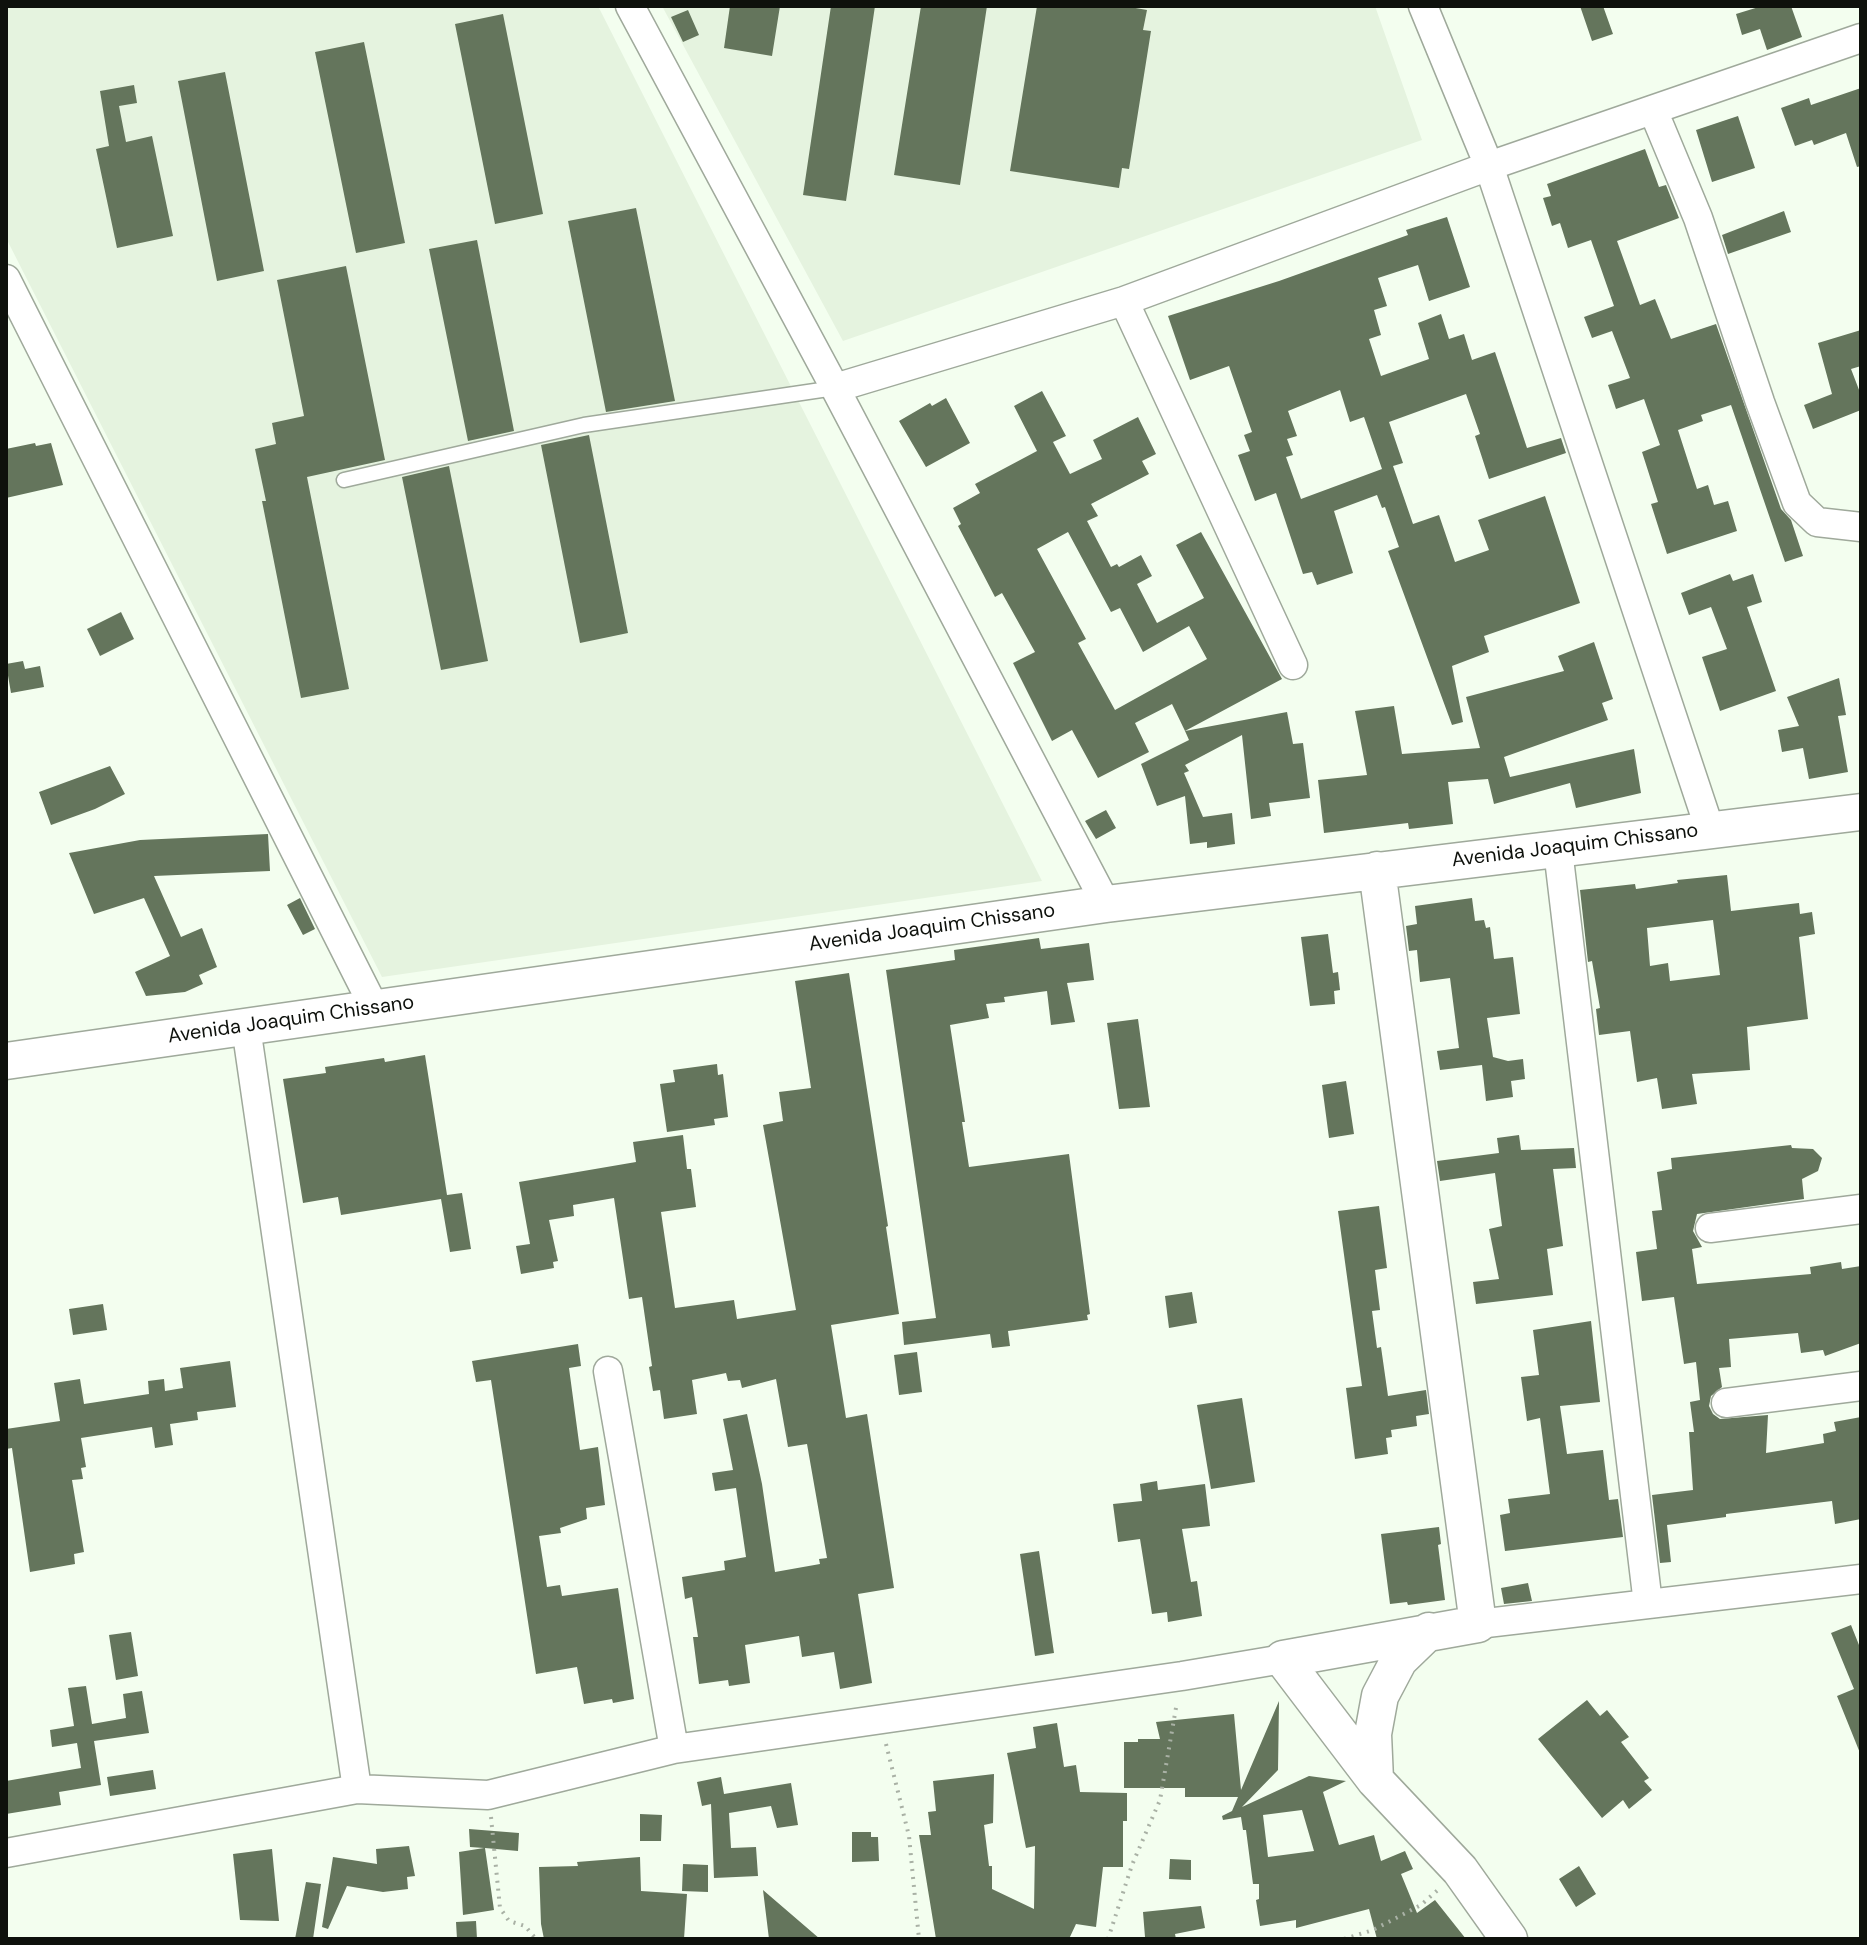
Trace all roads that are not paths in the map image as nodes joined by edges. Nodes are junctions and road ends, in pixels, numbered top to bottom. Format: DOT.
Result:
graph roads {
  1 [pos="630,6"];
  2 [pos="1423,6"];
  3 [pos="1861,38"];
  4 [pos="1653,110"];
  5 [pos="1489,166"];
  6 [pos="6,279"];
  7 [pos="1124,301"];
  8 [pos="835,388"];
  9 [pos="344,480"];
  10 [pos="1861,527"];
  11 [pos="1293,665"];
  12 [pos="1861,812"];
  13 [pos="1710,830"];
  14 [pos="1558,850"];
  15 [pos="1377,870"];
  16 [pos="1106,904"];
  17 [pos="374,1007"];
  18 [pos="246,1027"];
  19 [pos="6,1061"];
  20 [pos="1861,1209"];
  21 [pos="1710,1228"];
  22 [pos="608,1371"];
  23 [pos="1861,1386"];
  24 [pos="1726,1403"];
  25 [pos="1861,1579"];
  26 [pos="1648,1604"];
  27 [pos="1478,1624"];
  28 [pos="1429,1631"];
  29 [pos="1283,1659"];
  30 [pos="674,1749"];
  31 [pos="1375,1780"];
  32 [pos="357,1789"];
  33 [pos="6,1853"];
  34 [pos="1509,1939"];
  1 -- 8 [label="street"];
  2 -- 5 [label="street"];
  3 -- 4 [label="street"];
  4 -- 5 [label="street"];
  4 -- 10 [label="street"];
  5 -- 7 [label="street"];
  5 -- 13 [label="street"];
  6 -- 17 [label="street"];
  7 -- 8 [label="street"];
  7 -- 11 [label="street"];
  8 -- 9 [label="lane"];
  8 -- 16 [label="street"];
  12 -- 13 [label="street, Avenida Joaquim Chissano"];
  13 -- 14 [label="street, Avenida Joaquim Chissano"];
  14 -- 15 [label="street, Avenida Joaquim Chissano"];
  14 -- 26 [label="street"];
  15 -- 16 [label="street, Avenida Joaquim Chissano"];
  15 -- 27 [label="street"];
  16 -- 17 [label="street, Avenida Joaquim Chissano"];
  17 -- 18 [label="street, Avenida Joaquim Chissano"];
  18 -- 19 [label="street, Avenida Joaquim Chissano"];
  18 -- 32 [label="street"];
  20 -- 21 [label="street"];
  22 -- 30 [label="street"];
  23 -- 24 [label="street"];
  25 -- 26 [label="street"];
  26 -- 27 [label="street"];
  27 -- 28 [label="street"];
  28 -- 29 [label="street"];
  28 -- 31 [label="street"];
  29 -- 30 [label="street"];
  29 -- 31 [label="street"];
  30 -- 32 [label="street"];
  31 -- 34 [label="street"];
  32 -- 33 [label="street"];
}
